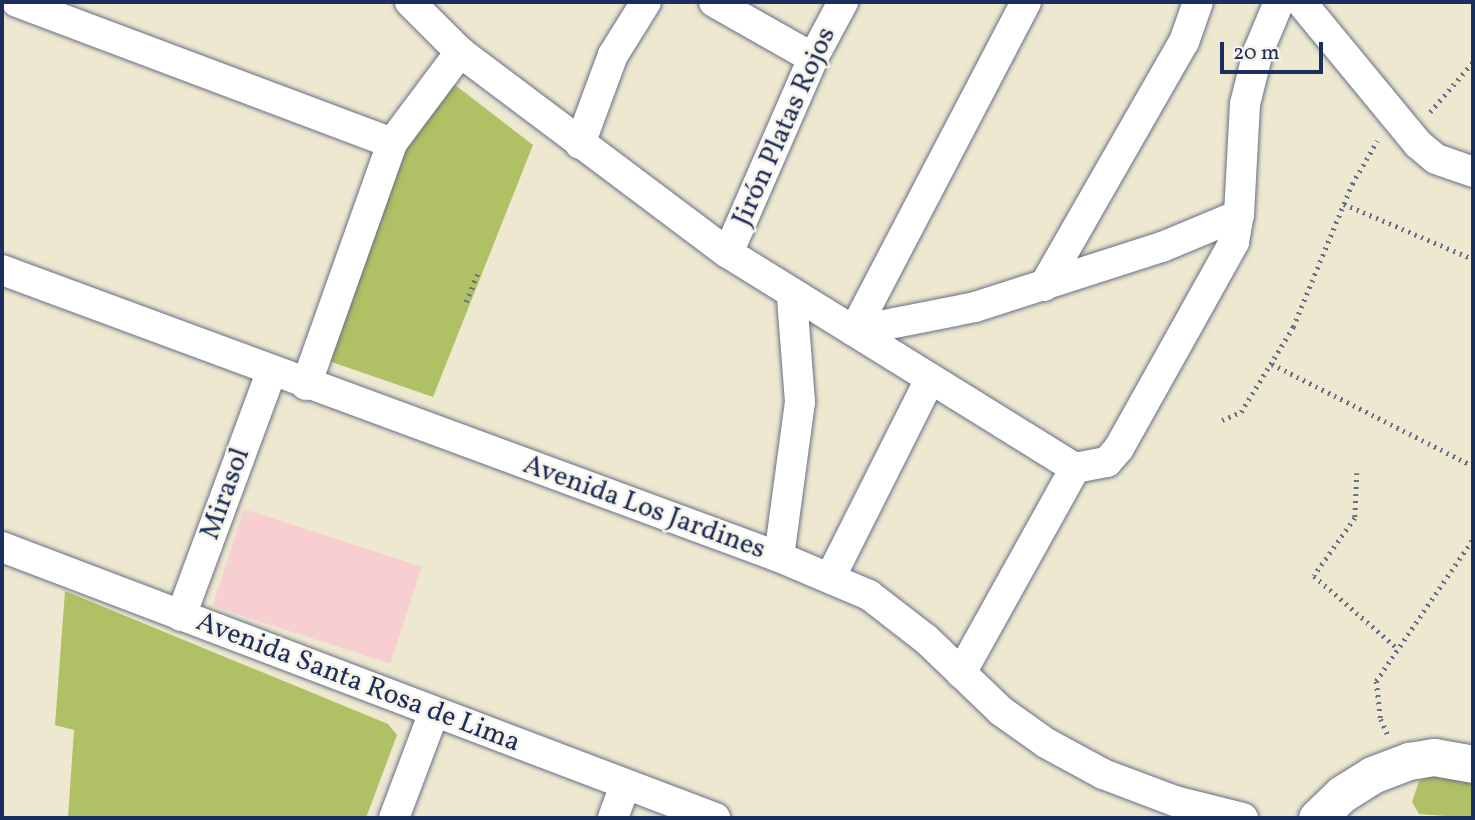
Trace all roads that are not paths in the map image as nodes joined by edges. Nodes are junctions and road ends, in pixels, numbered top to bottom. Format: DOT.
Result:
graph roads {
  1 [pos="17,2"];
  2 [pos="410,2"];
  3 [pos="646,2"];
  4 [pos="714,2"];
  5 [pos="843,2"];
  6 [pos="1026,2"];
  7 [pos="1198,2"];
  8 [pos="1279,2"];
  9 [pos="1301,2"];
  10 [pos="460,52"];
  11 [pos="813,58"];
  12 [pos="393,143"];
  13 [pos="580,144"];
  14 [pos="1473,172"];
  15 [pos="1240,215"];
  16 [pos="727,253"];
  17 [pos="2,270"];
  18 [pos="1044,286"];
  19 [pos="792,297"];
  20 [pos="854,331"];
  21 [pos="271,373"];
  22 [pos="930,379"];
  23 [pos="306,385"];
  24 [pos="1075,468"];
  25 [pos="2,547"];
  26 [pos="779,557"];
  27 [pos="830,578"];
  28 [pos="181,615"];
  29 [pos="961,673"];
  30 [pos="434,712"];
  31 [pos="1473,764"];
  32 [pos="625,785"];
  33 [pos="394,818"];
  34 [pos="613,818"];
  35 [pos="715,818"];
  36 [pos="1243,818"];
  37 [pos="1318,818"];
  1 -- 12 [label="street"];
  2 -- 10 [label="street"];
  3 -- 13 [label="street"];
  4 -- 11 [label="street"];
  5 -- 11 [label="street, Jirón Platas Rojos"];
  6 -- 20 [label="street"];
  7 -- 18 [label="street"];
  8 -- 15 [label="street"];
  9 -- 14 [label="street"];
  10 -- 12 [label="street"];
  10 -- 13 [label="street"];
  11 -- 16 [label="street, Jirón Platas Rojos"];
  12 -- 23 [label="street"];
  13 -- 16 [label="street"];
  15 -- 18 [label="street"];
  15 -- 24 [label="street"];
  16 -- 19 [label="street"];
  17 -- 21 [label="street, Avenida Los Jardines"];
  18 -- 20 [label="street"];
  19 -- 20 [label="street"];
  19 -- 26 [label="street"];
  20 -- 22 [label="street"];
  21 -- 23 [label="street, Avenida Los Jardines"];
  21 -- 28 [label="street, Mirasol"];
  22 -- 24 [label="street"];
  22 -- 27 [label="street"];
  23 -- 26 [label="street, Avenida Los Jardines"];
  24 -- 29 [label="street"];
  25 -- 28 [label="street, Avenida Santa Rosa de Lima"];
  26 -- 27 [label="street, Avenida Los Jardines"];
  27 -- 29 [label="street, Avenida Los Jardines"];
  28 -- 30 [label="street, Avenida Santa Rosa de Lima"];
  29 -- 36 [label="street, Avenida Los Jardines"];
  30 -- 32 [label="street, Avenida Santa Rosa de Lima"];
  30 -- 33 [label="street"];
  31 -- 37 [label="street"];
  32 -- 34 [label="street"];
  32 -- 35 [label="street, Avenida Santa Rosa de Lima"];
}
